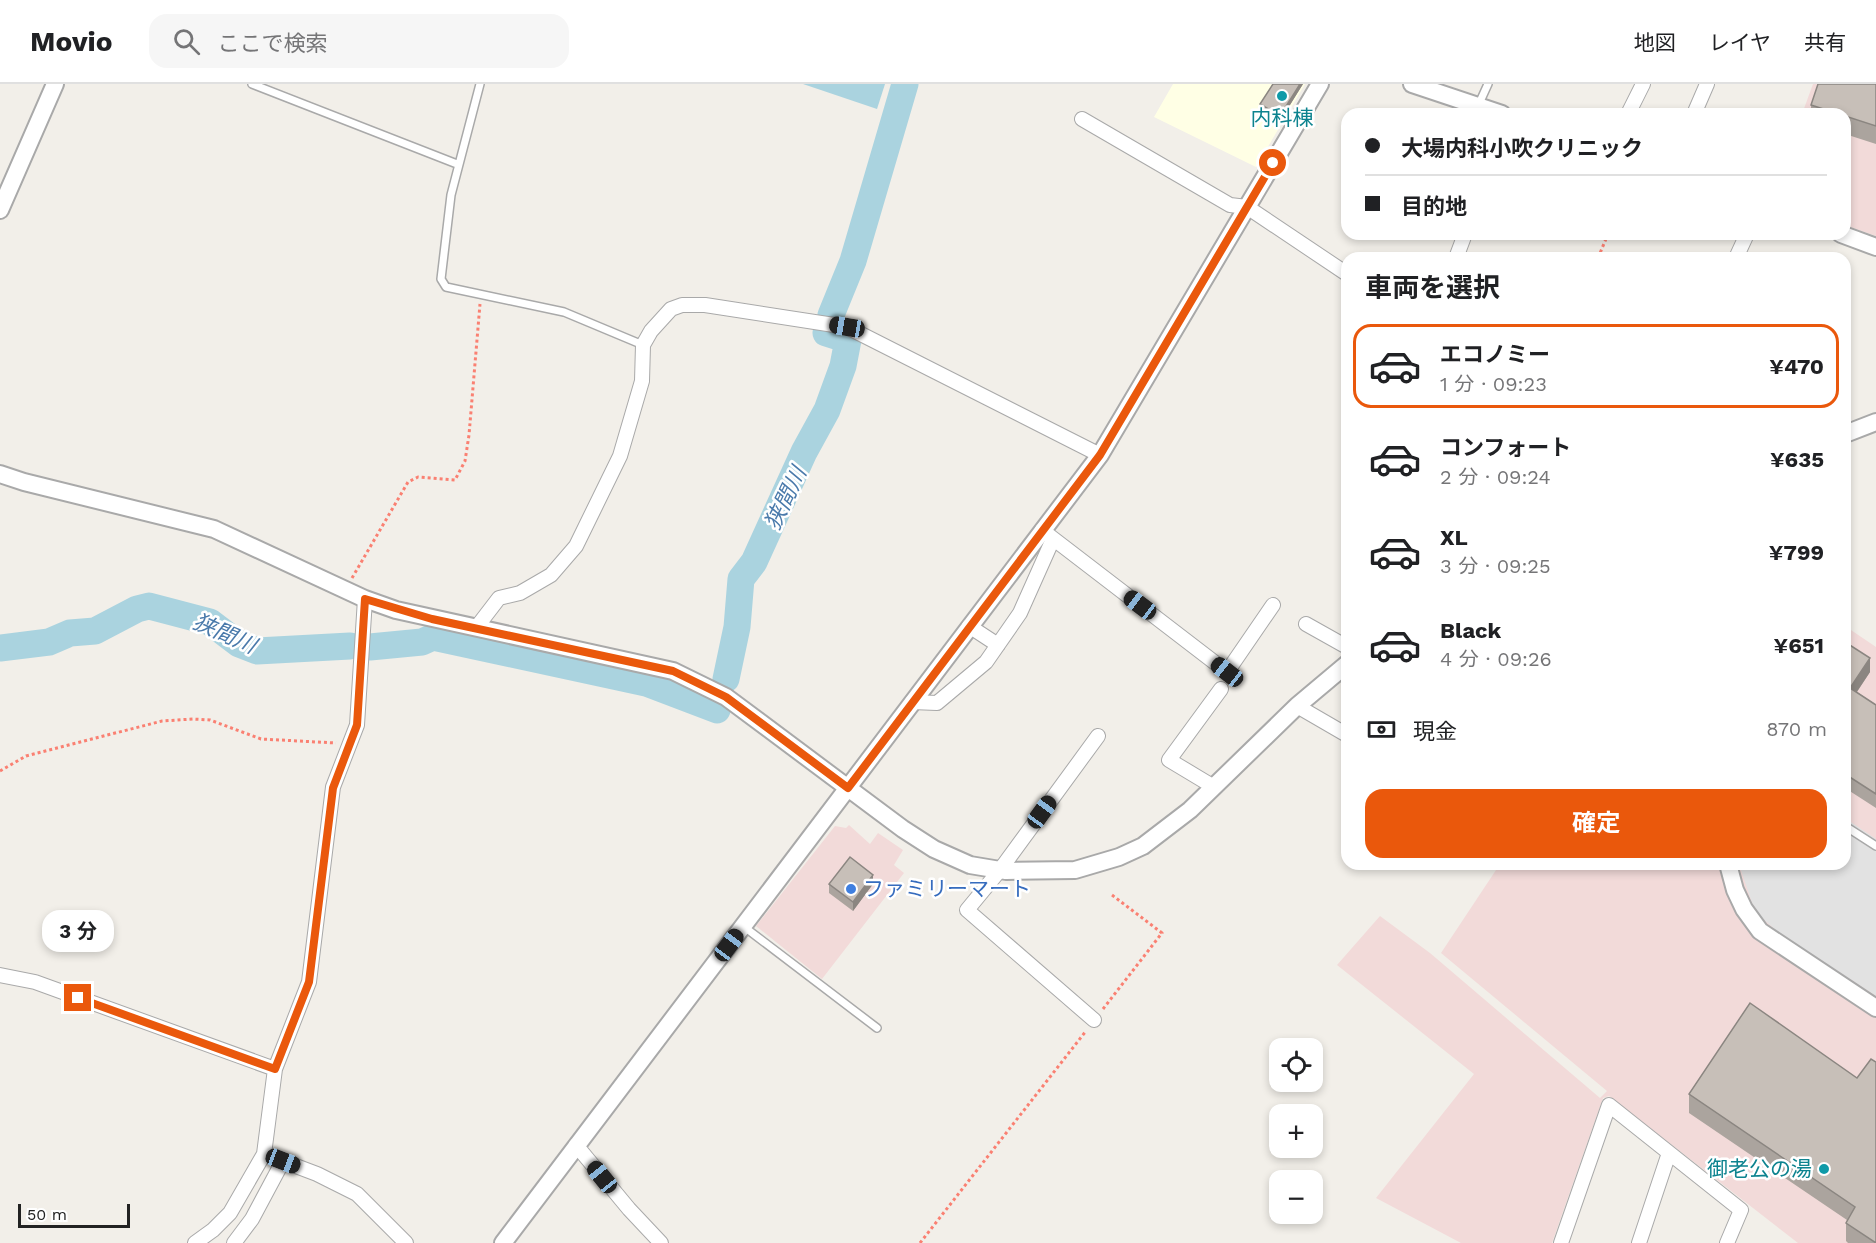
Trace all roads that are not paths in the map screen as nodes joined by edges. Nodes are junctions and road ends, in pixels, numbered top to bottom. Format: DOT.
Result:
graph roads {
  1 [pos="55,84"];
  2 [pos="252,84"];
  3 [pos="480,84"];
  4 [pos="1320,84"];
  5 [pos="1412,84"];
  6 [pos="1488,84"];
  7 [pos="1643,84"];
  8 [pos="1707,84"];
  9 [pos="1478,106"];
  10 [pos="1484,108"];
  11 [pos="1632,108"];
  12 [pos="1697,108"];
  13 [pos="1082,119"];
  14 [pos="457,164"];
  15 [pos="1247,207"];
  16 [pos="0,210"];
  17 [pos="1851,238"];
  18 [pos="1876,247"];
  19 [pos="1341,270"];
  20 [pos="642,345"];
  21 [pos="1876,422"];
  22 [pos="1851,432"];
  23 [pos="1100,455"];
  24 [pos="0,474"];
  25 [pos="1048,535"];
  26 [pos="365,599"];
  27 [pos="1273,605"];
  28 [pos="1306,624"];
  29 [pos="969,626"];
  30 [pos="476,628"];
  31 [pos="1341,644"];
  32 [pos="998,645"];
  33 [pos="1341,668"];
  34 [pos="1221,689"];
  35 [pos="912,702"];
  36 [pos="1297,706"];
  37 [pos="1341,732"];
  38 [pos="1098,736"];
  39 [pos="1214,787"];
  40 [pos="848,788"];
  41 [pos="1851,830"];
  42 [pos="1876,846"];
  43 [pos="1000,870"];
  44 [pos="1730,870"];
  45 [pos="743,926"];
  46 [pos="0,975"];
  47 [pos="1876,1008"];
  48 [pos="1094,1020"];
  49 [pos="877,1028"];
  50 [pos="275,1069"];
  51 [pos="576,1145"];
  52 [pos="1669,1153"];
  53 [pos="264,1154"];
  54 [pos="283,1161"];
  55 [pos="195,1243"];
  56 [pos="234,1243"];
  57 [pos="406,1243"];
  58 [pos="503,1243"];
  59 [pos="661,1243"];
  60 [pos="1561,1243"];
  61 [pos="1639,1243"];
  62 [pos="1727,1243"];
  1 -- 16 [label="street"];
  2 -- 14 [label="lane"];
  3 -- 14 [label="lane"];
  4 -- 15 [label="street"];
  5 -- 9 [label="street"];
  6 -- 9 [label="lane"];
  7 -- 11 [label="street"];
  8 -- 12 [label="street"];
  9 -- 10 [label="street"];
  13 -- 15 [label="street"];
  14 -- 20 [label="lane"];
  15 -- 19 [label="street"];
  15 -- 23 [label="street"];
  17 -- 18 [label="street"];
  20 -- 23 [label="street"];
  20 -- 30 [label="street"];
  21 -- 22 [label="street"];
  23 -- 25 [label="street"];
  24 -- 26 [label="street"];
  25 -- 27 [label="street"];
  25 -- 29 [label="street"];
  25 -- 32 [label="street"];
  26 -- 30 [label="street"];
  26 -- 50 [label="street"];
  28 -- 31 [label="street"];
  29 -- 32 [label="street"];
  29 -- 35 [label="street"];
  30 -- 40 [label="street"];
  32 -- 35 [label="street"];
  33 -- 36 [label="street"];
  34 -- 39 [label="street"];
  35 -- 40 [label="street"];
  36 -- 37 [label="street"];
  36 -- 39 [label="street"];
  38 -- 43 [label="street"];
  39 -- 43 [label="street"];
  40 -- 43 [label="street"];
  40 -- 45 [label="street"];
  41 -- 42 [label="lane"];
  43 -- 48 [label="street"];
  44 -- 47 [label="street"];
  45 -- 49 [label="lane"];
  45 -- 51 [label="street"];
  46 -- 50 [label="street"];
  50 -- 53 [label="street"];
  51 -- 58 [label="street"];
  51 -- 59 [label="street"];
  52 -- 60 [label="street"];
  52 -- 61 [label="street"];
  52 -- 62 [label="street"];
  53 -- 54 [label="street"];
  53 -- 55 [label="street"];
  54 -- 56 [label="street"];
  54 -- 57 [label="street"];
}
